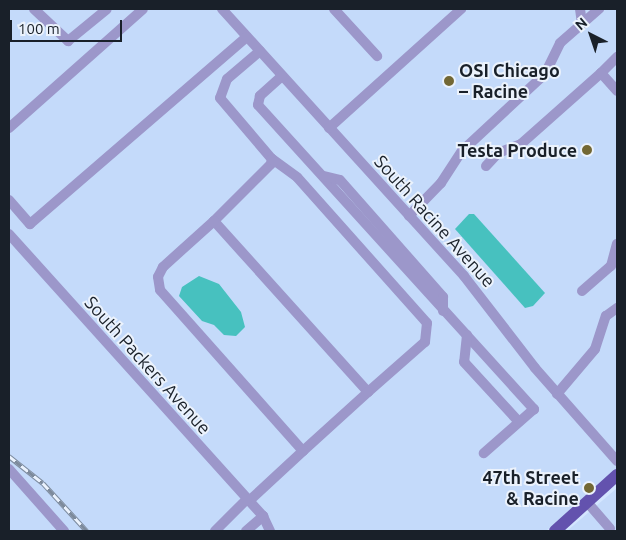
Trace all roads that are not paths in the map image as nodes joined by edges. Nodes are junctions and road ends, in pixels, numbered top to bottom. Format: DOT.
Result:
graph roads {
  1 [pos="34,9"];
  2 [pos="107,9"];
  3 [pos="143,9"];
  4 [pos="222,9"];
  5 [pos="334,9"];
  6 [pos="461,9"];
  7 [pos="580,9"];
  8 [pos="598,9"];
  9 [pos="582,23"];
  10 [pos="247,37"];
  11 [pos="260,51"];
  12 [pos="377,56"];
  13 [pos="617,57"];
  14 [pos="601,73"];
  15 [pos="282,76"];
  16 [pos="617,91"];
  17 [pos="9,128"];
  18 [pos="329,128"];
  19 [pos="272,159"];
  20 [pos="486,166"];
  21 [pos="9,200"];
  22 [pos="409,216"];
  23 [pos="214,221"];
  24 [pos="9,234"];
  25 [pos="617,244"];
  26 [pos="582,291"];
  27 [pos="617,308"];
  28 [pos="467,335"];
  29 [pos="368,392"];
  30 [pos="557,394"];
  31 [pos="519,422"];
  32 [pos="303,451"];
  33 [pos="484,453"];
  34 [pos="617,461"];
  35 [pos="9,469"];
  36 [pos="617,475"];
  37 [pos="248,500"];
  38 [pos="587,502"];
  39 [pos="263,516"];
  40 [pos="610,528"];
  41 [pos="64,531"];
  42 [pos="215,531"];
  43 [pos="246,531"];
  44 [pos="270,531"];
  45 [pos="555,531"];
  1 -- 2 [label="street"];
  3 -- 17 [label="street"];
  4 -- 10 [label="street, South Racine Avenue"];
  5 -- 12 [label="street"];
  6 -- 18 [label="street"];
  7 -- 9 [label="street"];
  8 -- 9 [label="street"];
  9 -- 22 [label="street"];
  10 -- 11 [label="street, South Racine Avenue"];
  10 -- 21 [label="street"];
  11 -- 15 [label="street, South Racine Avenue"];
  11 -- 19 [label="street"];
  13 -- 14 [label="street"];
  14 -- 16 [label="street"];
  14 -- 20 [label="street"];
  15 -- 18 [label="street, South Racine Avenue"];
  15 -- 28 [label="street"];
  18 -- 22 [label="street, South Racine Avenue"];
  19 -- 23 [label="street"];
  19 -- 29 [label="street"];
  22 -- 30 [label="street, South Racine Avenue"];
  23 -- 29 [label="street"];
  23 -- 32 [label="street"];
  24 -- 37 [label="street, South Packers Avenue"];
  25 -- 26 [label="street"];
  27 -- 30 [label="street"];
  28 -- 31 [label="street"];
  28 -- 31 [label="street"];
  29 -- 32 [label="street"];
  30 -- 34 [label="street, South Racine Avenue"];
  31 -- 33 [label="street"];
  32 -- 37 [label="street"];
  35 -- 41 [label="street"];
  36 -- 38 [label="main road"];
  37 -- 39 [label="street, South Packers Avenue"];
  37 -- 42 [label="street"];
  38 -- 40 [label="street"];
  38 -- 45 [label="main road"];
  39 -- 43 [label="street"];
  39 -- 44 [label="street, South Packers Avenue"];
}
